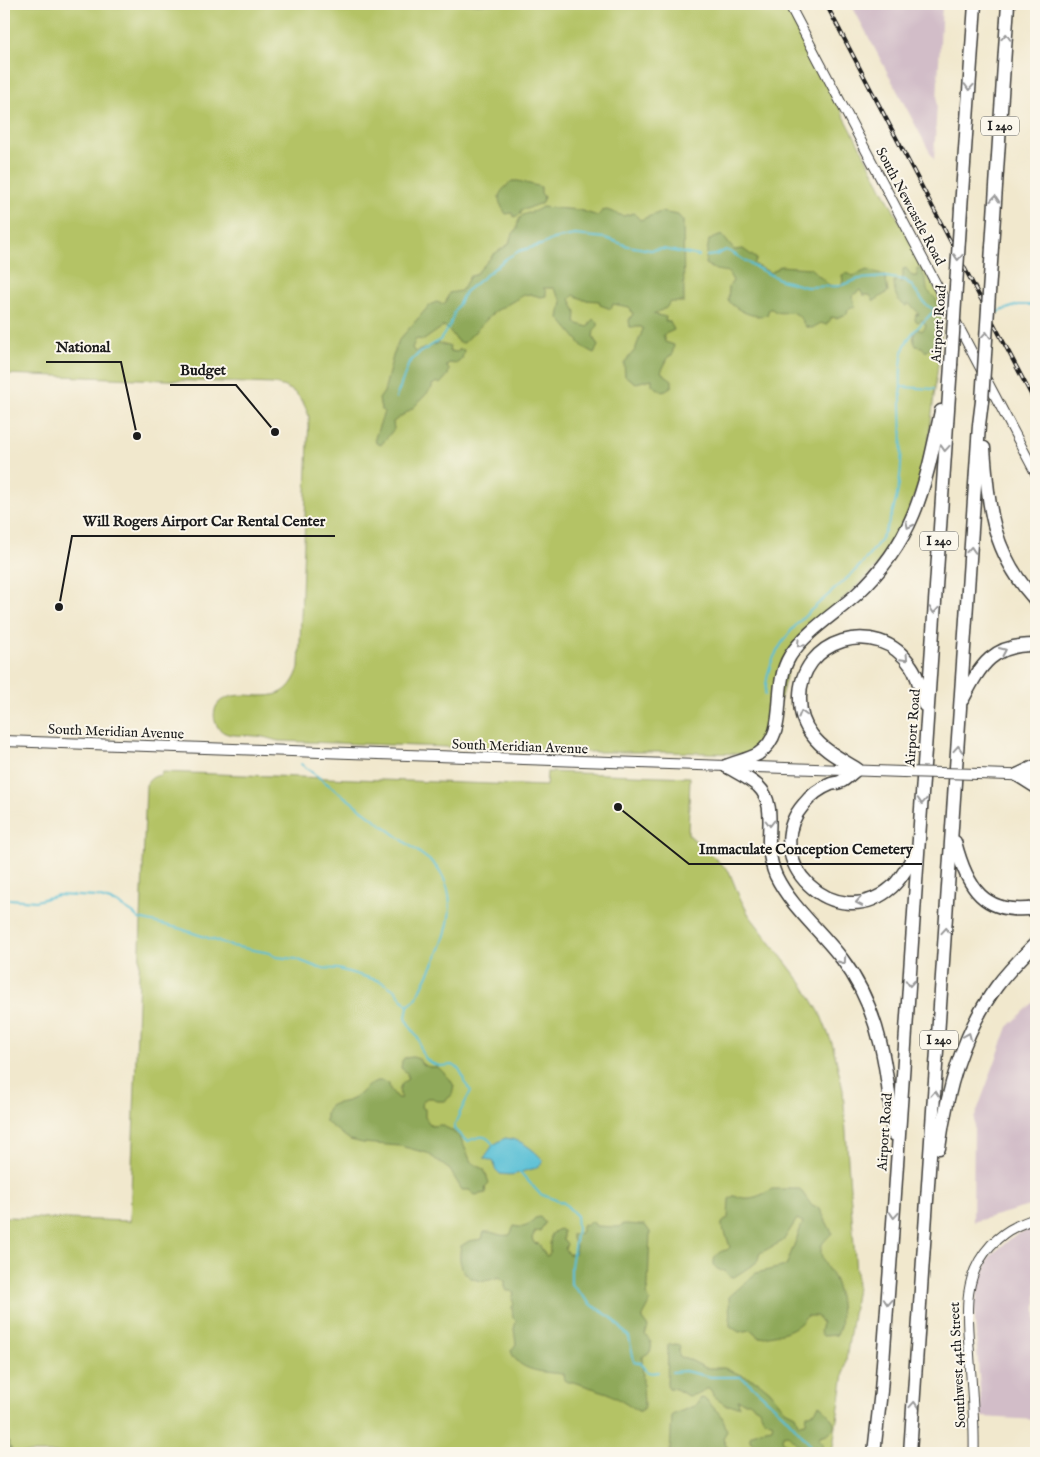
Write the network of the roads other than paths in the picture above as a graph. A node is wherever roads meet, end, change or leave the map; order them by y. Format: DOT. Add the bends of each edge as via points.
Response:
graph roads {
  1 [pos="789,4"];
  2 [pos="975,4"];
  3 [pos="1008,4"];
  4 [pos="950,365"];
  5 [pos="981,427"];
  6 [pos="1036,474"];
  7 [pos="1036,602"];
  8 [pos="1036,645"];
  9 [pos="961,704"];
  10 [pos="927,718"];
  11 [pos="4,742"];
  12 [pos="726,766"];
  13 [pos="1036,766"];
  14 [pos="857,770"];
  15 [pos="1017,776"];
  16 [pos="1036,776"];
  17 [pos="1036,787"];
  18 [pos="952,833"];
  19 [pos="919,847"];
  20 [pos="1036,908"];
  21 [pos="1036,943"];
  22 [pos="896,1177"];
  23 [pos="1036,1218"];
  24 [pos="925,1247"];
  25 [pos="874,1453"];
  26 [pos="910,1453"];
  27 [pos="974,1453"];
  1 -- 6 [label="street, South Newcastle Road"];
  2 -- 4 [label="highway, Airport Road / I 240, one-way, bridge"];
  5 -- 3 [label="highway, I 240, one-way, bridge"];
  4 -- 10 [label="highway, Airport Road / I 240, one-way"];
  4 -- 12 [label="highway, one-way" via="927,480 900,542 874,576 791,655 782,673 778,722 772,741 756,755"];
  5 -- 7 [label="highway" via="988,500 995,530 1008,563"];
  9 -- 5 [label="highway, I 240, one-way"];
  9 -- 8 [label="highway, one-way" via="985,662 1010,648"];
  18 -- 9 [label="highway, I 240, one-way"];
  14 -- 10 [label="highway, one-way" via="819,744 802,716 801,682 809,665 825,649 847,639 859,638 884,643 896,650 912,667"];
  10 -- 19 [label="highway, Airport Road / I 240, one-way"];
  11 -- 12 [label="main road, South Meridian Avenue"];
  12 -- 14 [label="main road, South Meridian Avenue"];
  12 -- 22 [label="highway, one-way" via="763,792 770,812 769,847 776,875 790,898 844,961 873,1017 889,1086"];
  13 -- 15 [label="highway"];
  14 -- 15 [label="main road, South Meridian Avenue, bridge"];
  19 -- 14 [label="highway, one-way" via="892,887 871,899 838,902 818,894 803,880 790,849 796,815 812,795"];
  15 -- 16 [label="main road, South Meridian Avenue"];
  15 -- 17 [label="highway"];
  18 -- 20 [label="highway" via="964,872 977,892 996,905 1009,909"];
  24 -- 18 [label="highway, I 240, one-way"];
  19 -- 22 [label="highway, Airport Road / I 240, one-way"];
  24 -- 21 [label="highway, one-way" via="942,1124 961,1054 975,1022 998,985"];
  22 -- 25 [label="highway, Airport Road / I 240, one-way"];
  23 -- 27 [label="street, Southwest 44th Street" via="1014,1227 985,1251 968,1288 966,1317"];
  26 -- 24 [label="highway, I 240, one-way"];
}
